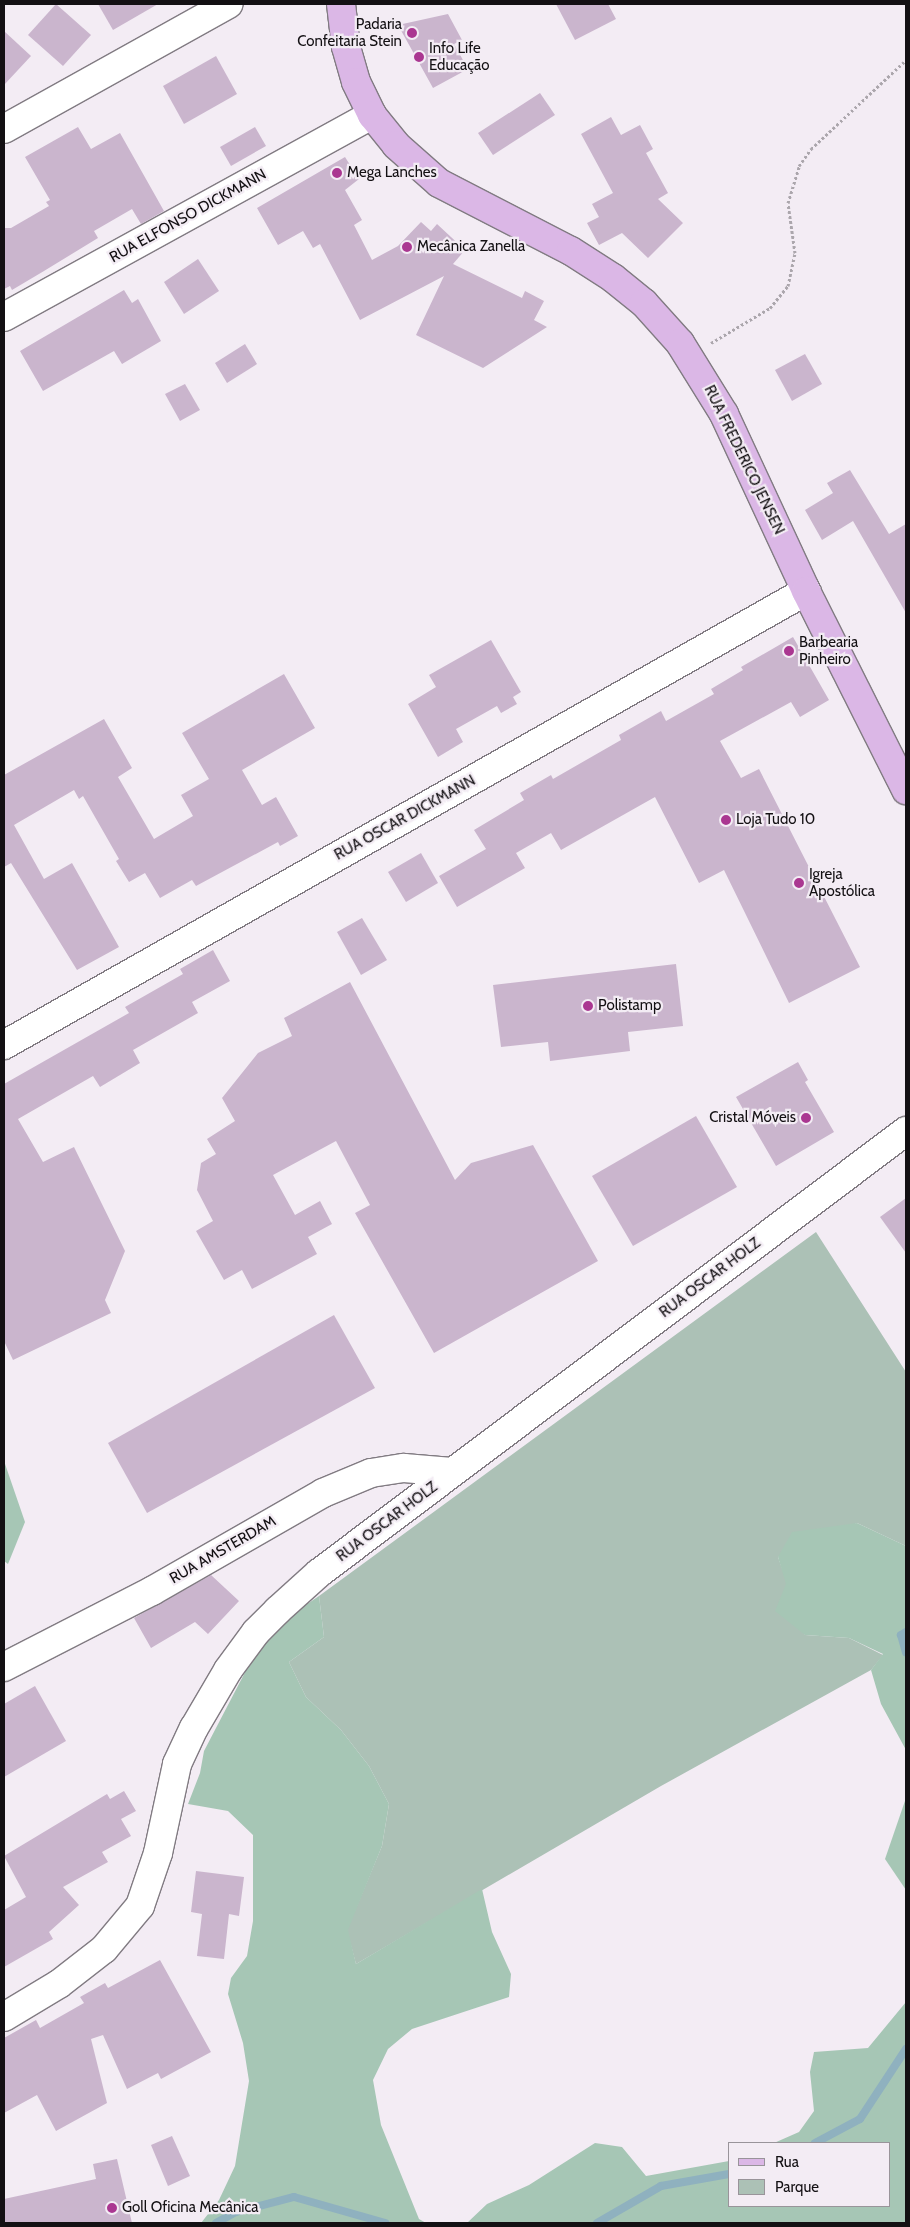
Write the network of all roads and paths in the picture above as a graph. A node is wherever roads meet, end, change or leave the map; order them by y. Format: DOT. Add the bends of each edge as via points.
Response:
graph roads {
  1 [pos="230,4"];
  2 [pos="341,4"];
  3 [pos="906,60"];
  4 [pos="372,114"];
  5 [pos="4,129"];
  6 [pos="4,317"];
  7 [pos="688,356"];
  8 [pos="806,591"];
  9 [pos="906,790"];
  10 [pos="4,1045"];
  11 [pos="906,1131"];
  12 [pos="452,1472"];
  13 [pos="4,1667"];
  14 [pos="4,2017"];
  1 -- 5 [label="street"];
  2 -- 4 [label="main road, RUA FREDERICO JENSEN" via="353,73"];
  3 -- 7 [label="path" via="811,149 799,166 788,203 795,254 788,286 770,308"];
  4 -- 6 [label="street, RUA ELFONSO DICKMANN"];
  4 -- 7 [label="main road, RUA FREDERICO JENSEN" via="396,145 439,183 571,251 613,278 644,304"];
  7 -- 8 [label="main road, RUA FREDERICO JENSEN" via="724,414"];
  8 -- 9 [label="main road, RUA FREDERICO JENSEN"];
  8 -- 10 [label="street, RUA OSCAR DICKMANN"];
  11 -- 12 [label="street, RUA OSCAR HOLZ"];
  12 -- 13 [label="street, RUA AMSTERDAM" via="404,1468 371,1473 323,1493 152,1591"];
  12 -- 14 [label="street, RUA OSCAR HOLZ" via="318,1573 256,1632 207,1702 178,1764 155,1863 140,1906 104,1950 58,1984"];
}
